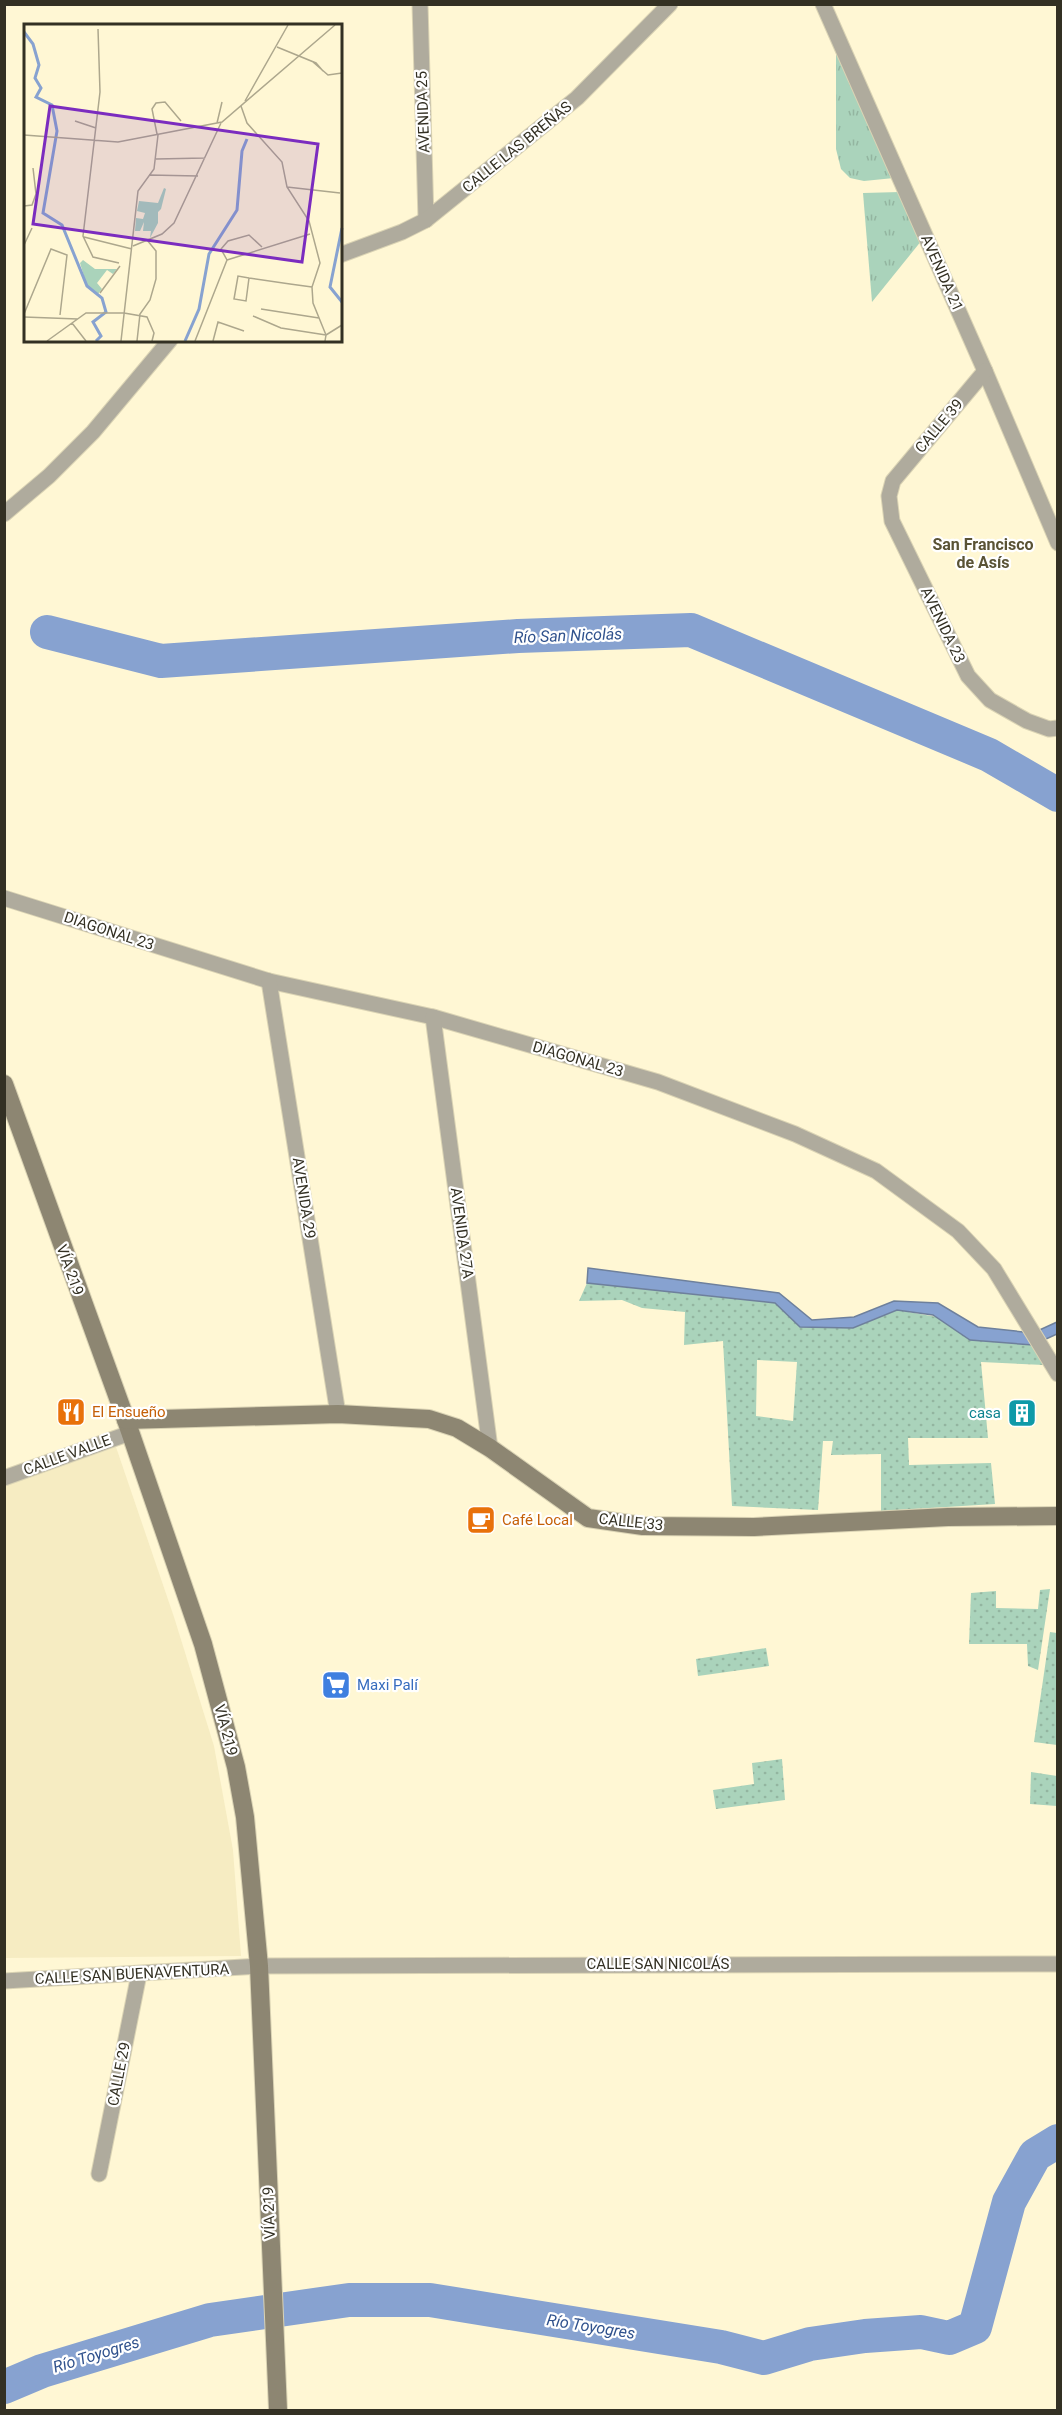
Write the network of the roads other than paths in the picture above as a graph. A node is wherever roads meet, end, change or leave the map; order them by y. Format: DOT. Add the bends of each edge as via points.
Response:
graph roads {
  1 [pos="420,4"];
  2 [pos="669,4"];
  3 [pos="823,4"];
  4 [pos="426,220"];
  5 [pos="342,254"];
  6 [pos="168,342"];
  7 [pos="985,371"];
  8 [pos="893,481"];
  9 [pos="4,514"];
  10 [pos="1058,543"];
  11 [pos="1054,729"];
  12 [pos="4,898"];
  13 [pos="269,981"];
  14 [pos="433,1017"];
  15 [pos="4,1084"];
  16 [pos="1058,1374"];
  17 [pos="338,1414"];
  18 [pos="128,1426"];
  19 [pos="490,1448"];
  20 [pos="4,1478"];
  21 [pos="1058,1516"];
  22 [pos="1058,1964"];
  23 [pos="259,1966"];
  24 [pos="139,1974"];
  25 [pos="4,1981"];
  26 [pos="99,2174"];
  27 [pos="278,2410"];
  1 -- 4 [label="street, AVENIDA 25"];
  2 -- 4 [label="street, CALLE LAS BREÑAS" via="577,98"];
  3 -- 7 [label="street, AVENIDA 21"];
  4 -- 5 [label="street, CALLE LAS BREÑAS"];
  6 -- 9 [label="street" via="93,432"];
  7 -- 8 [label="street, CALLE 39"];
  7 -- 10 [label="street, AVENIDA 21"];
  8 -- 11 [label="street, AVENIDA 23" via="889,496 892,521 968,676 990,700 1028,721"];
  12 -- 13 [label="street, DIAGONAL 23"];
  13 -- 14 [label="street, DIAGONAL 23"];
  13 -- 17 [label="street, AVENIDA 29"];
  14 -- 16 [label="street, DIAGONAL 23" via="658,1082 795,1134 876,1171 958,1231 994,1269"];
  14 -- 19 [label="street, AVENIDA 27A"];
  15 -- 18 [label="main road, VÍA 219"];
  17 -- 18 [label="main road, CALLE 33"];
  17 -- 19 [label="main road, CALLE 33" via="429,1419 458,1428"];
  18 -- 20 [label="street, CALLE VALLE"];
  18 -- 23 [label="main road, VÍA 219" via="203,1644 236,1767 245,1817"];
  19 -- 21 [label="main road, CALLE 33" via="588,1518 643,1526 754,1527"];
  22 -- 23 [label="street, CALLE SAN NICOLÁS"];
  23 -- 24 [label="street, CALLE SAN BUENAVENTURA"];
  23 -- 27 [label="main road, VÍA 219"];
  24 -- 25 [label="street, CALLE SAN BUENAVENTURA"];
  24 -- 26 [label="street, CALLE 29"];
}
